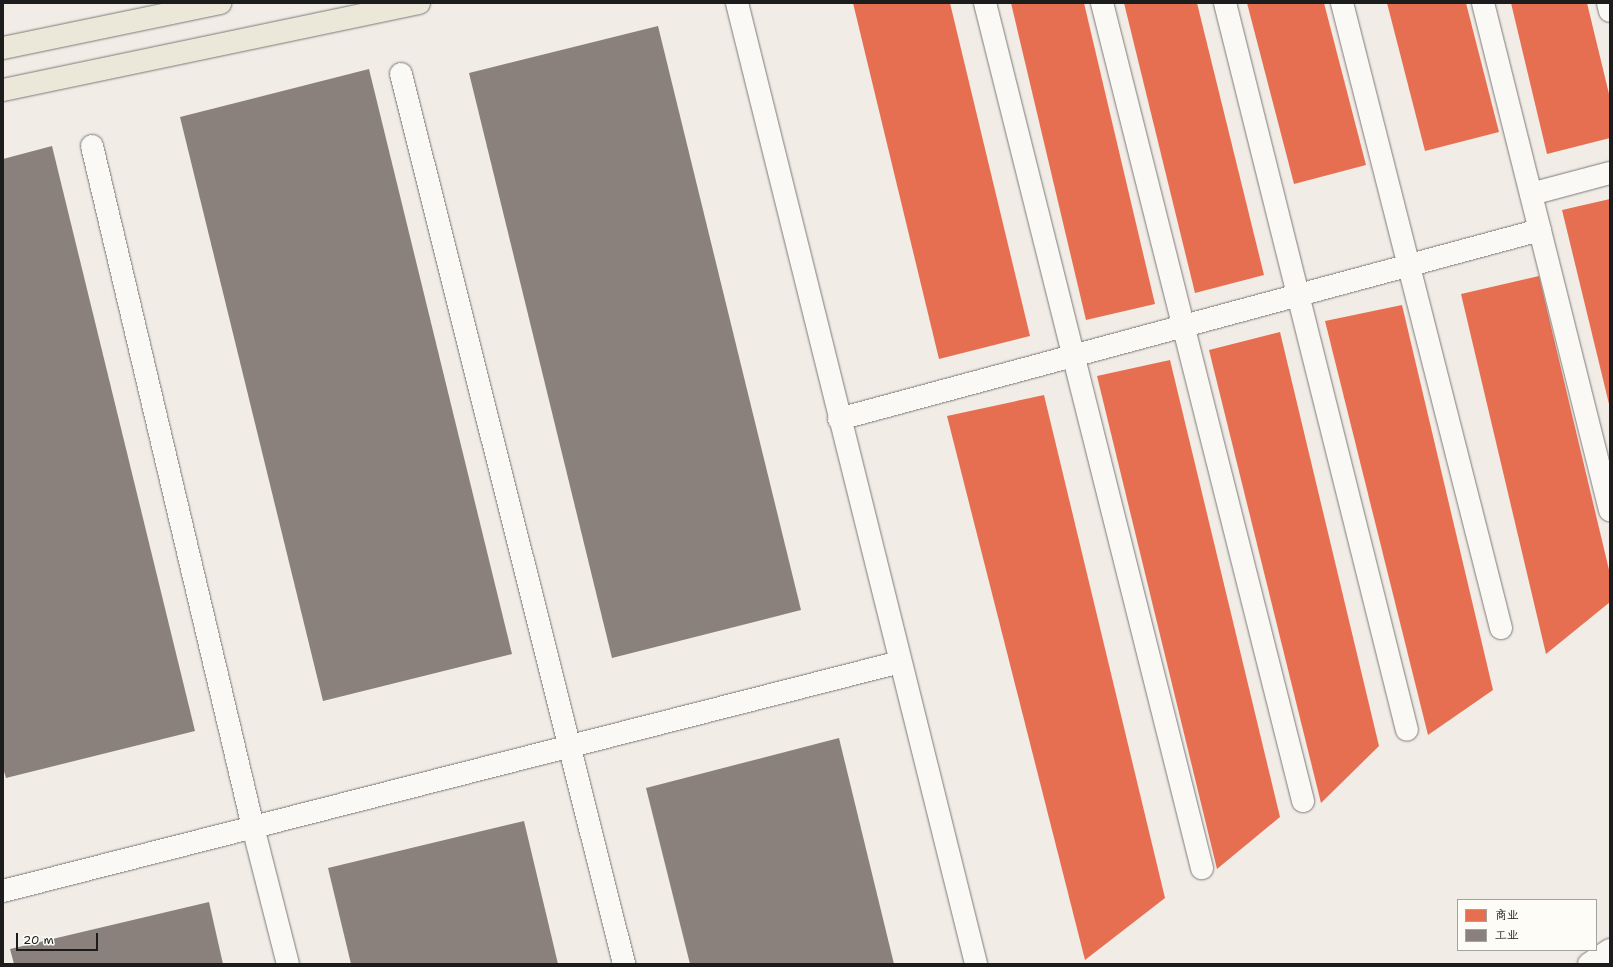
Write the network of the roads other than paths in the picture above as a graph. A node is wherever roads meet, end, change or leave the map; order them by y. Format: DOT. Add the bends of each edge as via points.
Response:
graph roads {
  1 [pos="220,3"];
  2 [pos="419,3"];
  3 [pos="737,3"];
  4 [pos="985,3"];
  5 [pos="1102,3"];
  6 [pos="1225,3"];
  7 [pos="1342,3"];
  8 [pos="1483,3"];
  9 [pos="1608,3"];
  10 [pos="1610,11"];
  11 [pos="3,48"];
  12 [pos="401,74"];
  13 [pos="3,90"];
  14 [pos="92,146"];
  15 [pos="1610,173"];
  16 [pos="1531,194"];
  17 [pos="1540,230"];
  18 [pos="1409,265"];
  19 [pos="1298,295"];
  20 [pos="1182,326"];
  21 [pos="1073,356"];
  22 [pos="839,419"];
  23 [pos="1610,510"];
  24 [pos="1501,628"];
  25 [pos="900,662"];
  26 [pos="1407,730"];
  27 [pos="569,746"];
  28 [pos="1302,801"];
  29 [pos="253,827"];
  30 [pos="1202,868"];
  31 [pos="3,891"];
  32 [pos="1610,950"];
  33 [pos="288,964"];
  34 [pos="624,964"];
  35 [pos="976,964"];
  36 [pos="1589,964"];
  1 -- 11 [label="main road"];
  2 -- 13 [label="main road"];
  3 -- 22 [label="street"];
  4 -- 21 [label="street"];
  5 -- 20 [label="street"];
  6 -- 19 [label="street"];
  7 -- 18 [label="street"];
  8 -- 16 [label="street"];
  9 -- 10 [label="street"];
  12 -- 27 [label="street"];
  14 -- 29 [label="street"];
  15 -- 16 [label="street"];
  16 -- 17 [label="street"];
  17 -- 18 [label="street"];
  17 -- 23 [label="street"];
  18 -- 19 [label="street"];
  18 -- 24 [label="street"];
  19 -- 20 [label="street"];
  19 -- 26 [label="street"];
  20 -- 21 [label="street"];
  20 -- 28 [label="street"];
  21 -- 22 [label="street"];
  21 -- 30 [label="street"];
  22 -- 25 [label="street"];
  25 -- 27 [label="street"];
  25 -- 35 [label="street"];
  27 -- 29 [label="street"];
  27 -- 34 [label="street"];
  29 -- 31 [label="street"];
  29 -- 33 [label="street"];
  32 -- 36 [label="street"];
}
